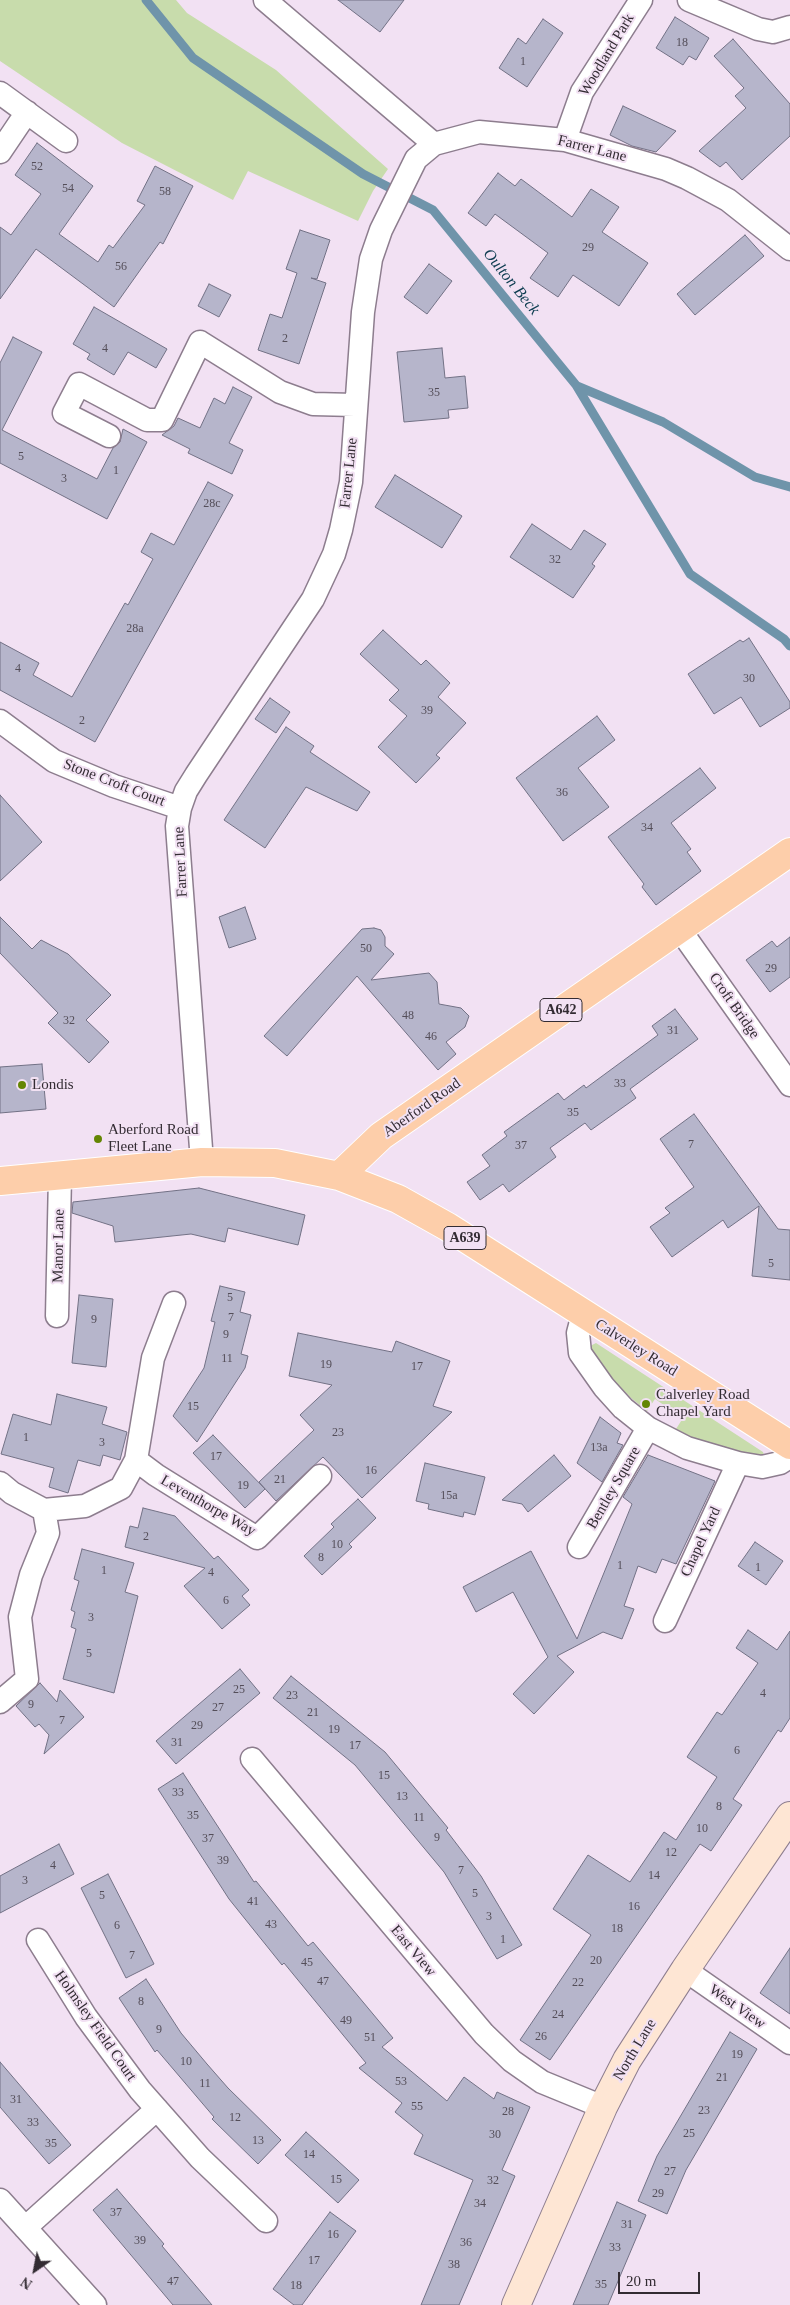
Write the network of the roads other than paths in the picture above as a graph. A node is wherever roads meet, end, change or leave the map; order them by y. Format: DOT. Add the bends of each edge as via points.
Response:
graph roads {
  1 [pos="265,0"];
  2 [pos="641,0"];
  3 [pos="689,0"];
  4 [pos="790,27"];
  5 [pos="0,92"];
  6 [pos="27,112"];
  7 [pos="565,140"];
  8 [pos="66,141"];
  9 [pos="434,144"];
  10 [pos="0,152"];
  11 [pos="790,249"];
  12 [pos="355,405"];
  13 [pos="109,436"];
  14 [pos="0,722"];
  15 [pos="180,808"];
  16 [pos="790,852"];
  17 [pos="678,927"];
  18 [pos="790,1085"];
  19 [pos="202,1162"];
  20 [pos="60,1176"];
  21 [pos="339,1176"];
  22 [pos="0,1181"];
  23 [pos="174,1303"];
  24 [pos="583,1314"];
  25 [pos="57,1316"];
  26 [pos="648,1428"];
  27 [pos="790,1445"];
  28 [pos="790,1456"];
  29 [pos="136,1460"];
  30 [pos="738,1463"];
  31 [pos="320,1476"];
  32 [pos="0,1483"];
  33 [pos="44,1510"];
  34 [pos="579,1547"];
  35 [pos="665,1621"];
  36 [pos="0,1702"];
  37 [pos="252,1759"];
  38 [pos="790,1816"];
  39 [pos="38,1940"];
  40 [pos="684,1970"];
  41 [pos="790,2043"];
  42 [pos="603,2107"];
  43 [pos="156,2109"];
  44 [pos="0,2200"];
  45 [pos="266,2220"];
  46 [pos="25,2228"];
  47 [pos="95,2305"];
  48 [pos="516,2305"];
  1 -- 9 [label="street"];
  2 -- 7 [label="street, Woodland Park" via="582,92"];
  3 -- 4 [label="street" via="758,29 773,32"];
  5 -- 6 [label="street"];
  6 -- 8 [label="street"];
  6 -- 10 [label="street"];
  7 -- 9 [label="street, Farrer Lane" via="479,132"];
  7 -- 11 [label="street, Farrer Lane" via="688,178 728,200"];
  9 -- 12 [label="street, Farrer Lane" via="416,159 409,170 372,259 362,312"];
  12 -- 13 [label="street" via="313,404 280,392 200,342 162,420 147,420 79,384 64,413"];
  12 -- 15 [label="street, Farrer Lane" via="351,482 334,554 300,620 186,790"];
  14 -- 15 [label="street, Stone Croft Court" via="54,761"];
  15 -- 19 [label="street, Farrer Lane" via="178,826"];
  16 -- 17 [label="main road, Aberford Road / A642"];
  17 -- 18 [label="street, Croft Bridge"];
  17 -- 21 [label="main road, Aberford Road / A642" via="380,1136"];
  19 -- 20 [label="main road"];
  19 -- 21 [label="main road" via="275,1163"];
  20 -- 22 [label="main road"];
  20 -- 25 [label="street, Manor Lane"];
  21 -- 24 [label="main road, Calverley Road / A639" via="398,1199 448,1227"];
  23 -- 29 [label="street" via="153,1358"];
  24 -- 26 [label="street, Calverley Road" via="578,1333 580,1353 623,1408"];
  24 -- 27 [label="main road, Calverley Road / A639"];
  26 -- 30 [label="street, Calverley Road" via="687,1448"];
  26 -- 34 [label="street, Bentley Square"];
  28 -- 30 [label="street, Calverley Road" via="780,1464 762,1467"];
  29 -- 31 [label="street, Leventhorpe Way" via="156,1476 257,1538"];
  29 -- 33 [label="street" via="121,1488 85,1506"];
  30 -- 35 [label="street, Chapel Yard"];
  32 -- 33 [label="street"];
  33 -- 36 [label="street" via="48,1533 31,1575 20,1617 27,1679"];
  37 -- 42 [label="street, East View" via="505,2055 542,2082"];
  38 -- 40 [label="street, North Lane"];
  39 -- 43 [label="street, Holmsley Field Court" via="86,2017"];
  40 -- 41 [label="street, West View"];
  40 -- 42 [label="street, North Lane" via="627,2060"];
  42 -- 48 [label="street, North Lane"];
  43 -- 45 [label="street, Holmsley Field Court" via="200,2158"];
  43 -- 46 [label="street"];
  44 -- 46 [label="street"];
  46 -- 47 [label="street"];
}
